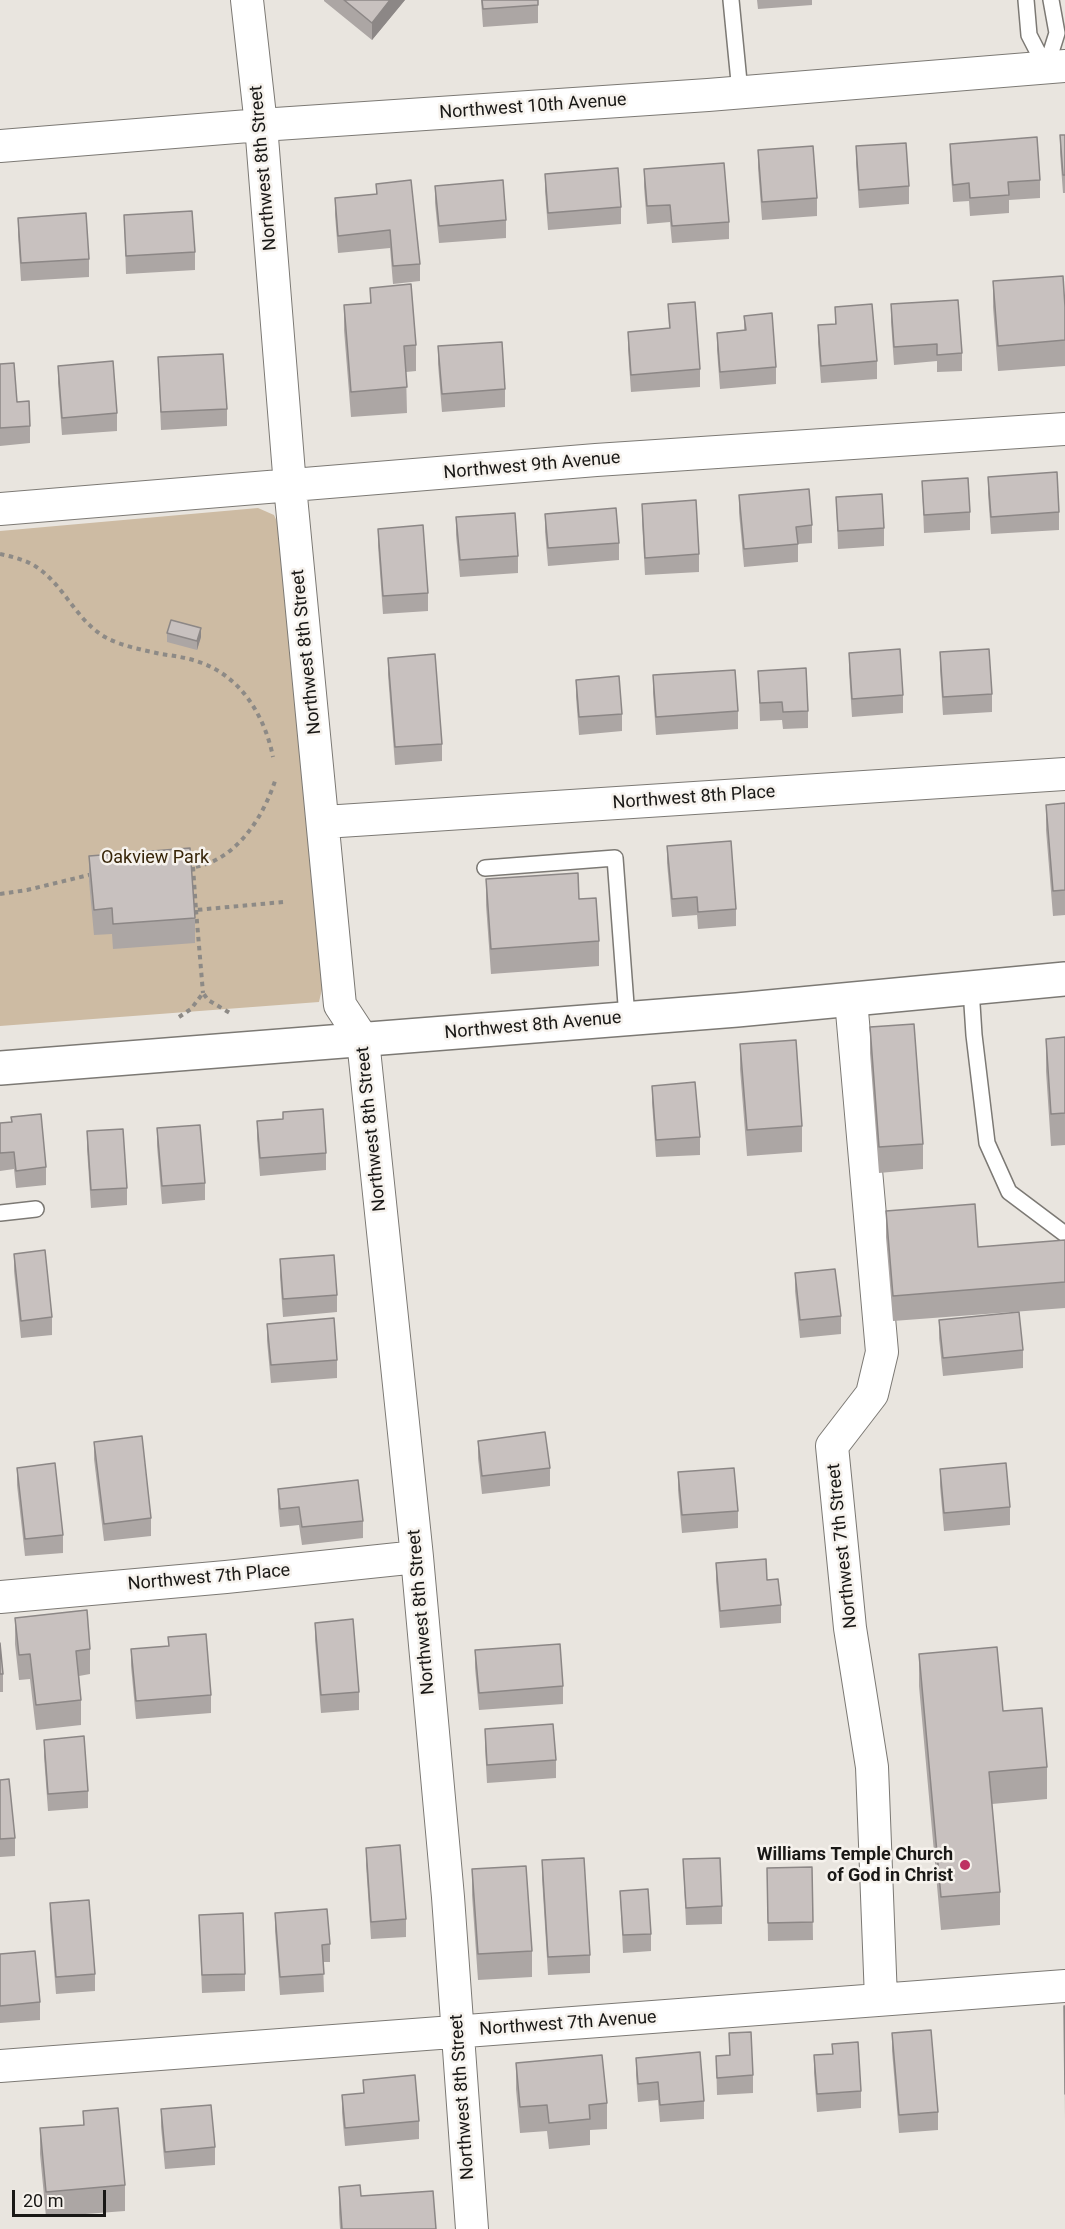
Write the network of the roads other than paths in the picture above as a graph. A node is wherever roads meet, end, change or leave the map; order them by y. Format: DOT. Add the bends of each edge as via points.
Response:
graph roads {
  1 [pos="247,0"];
  2 [pos="731,0"];
  3 [pos="1026,0"];
  4 [pos="1051,0"];
  5 [pos="1055,67"];
  6 [pos="740,92"];
  7 [pos="261,125"];
  8 [pos="0,146"];
  9 [pos="1065,429"];
  10 [pos="290,486"];
  11 [pos="0,509"];
  12 [pos="1065,774"];
  13 [pos="324,822"];
  14 [pos="485,868"];
  15 [pos="1065,979"];
  16 [pos="971,989"];
  17 [pos="851,1000"];
  18 [pos="627,1018"];
  19 [pos="363,1040"];
  20 [pos="0,1068"];
  21 [pos="36,1209"];
  22 [pos="0,1213"];
  23 [pos="1065,1234"];
  24 [pos="417,1557"];
  25 [pos="0,1597"];
  26 [pos="1065,1986"];
  27 [pos="881,1999"];
  28 [pos="458,2032"];
  29 [pos="0,2066"];
  30 [pos="472,2229"];
  1 -- 7 [label="street, Northwest 8th Street"];
  2 -- 6 [label="lane"];
  3 -- 5 [label="lane" via="1029,35"];
  4 -- 5 [label="lane" via="1057,33"];
  5 -- 6 [label="street, Northwest 10th Avenue"];
  6 -- 7 [label="street, Northwest 10th Avenue"];
  7 -- 8 [label="street, Northwest 10th Avenue"];
  7 -- 10 [label="street, Northwest 8th Street"];
  9 -- 10 [label="street, Northwest 9th Avenue" via="596,460"];
  10 -- 11 [label="street, Northwest 9th Avenue"];
  10 -- 13 [label="street, Northwest 8th Street"];
  12 -- 13 [label="street, Northwest 8th Place"];
  13 -- 19 [label="street, Northwest 8th Street" via="340,1005"];
  14 -- 18 [label="lane" via="615,858"];
  15 -- 16 [label="street, Northwest 8th Avenue"];
  16 -- 17 [label="street, Northwest 8th Avenue"];
  16 -- 23 [label="lane" via="987,1143 1009,1192"];
  17 -- 18 [label="street, Northwest 8th Avenue"];
  17 -- 27 [label="street, Northwest 7th Street" via="882,1353 872,1394 832,1446 850,1628 872,1767"];
  18 -- 19 [label="street, Northwest 8th Avenue"];
  19 -- 20 [label="street, Northwest 8th Avenue"];
  19 -- 24 [label="street, Northwest 8th Street"];
  21 -- 22 [label="lane"];
  24 -- 25 [label="street, Northwest 7th Place"];
  24 -- 28 [label="street, Northwest 8th Street"];
  26 -- 27 [label="street, Northwest 7th Avenue"];
  27 -- 28 [label="street, Northwest 7th Avenue"];
  28 -- 29 [label="street, Northwest 7th Avenue"];
  28 -- 30 [label="street, Northwest 8th Street"];
}
